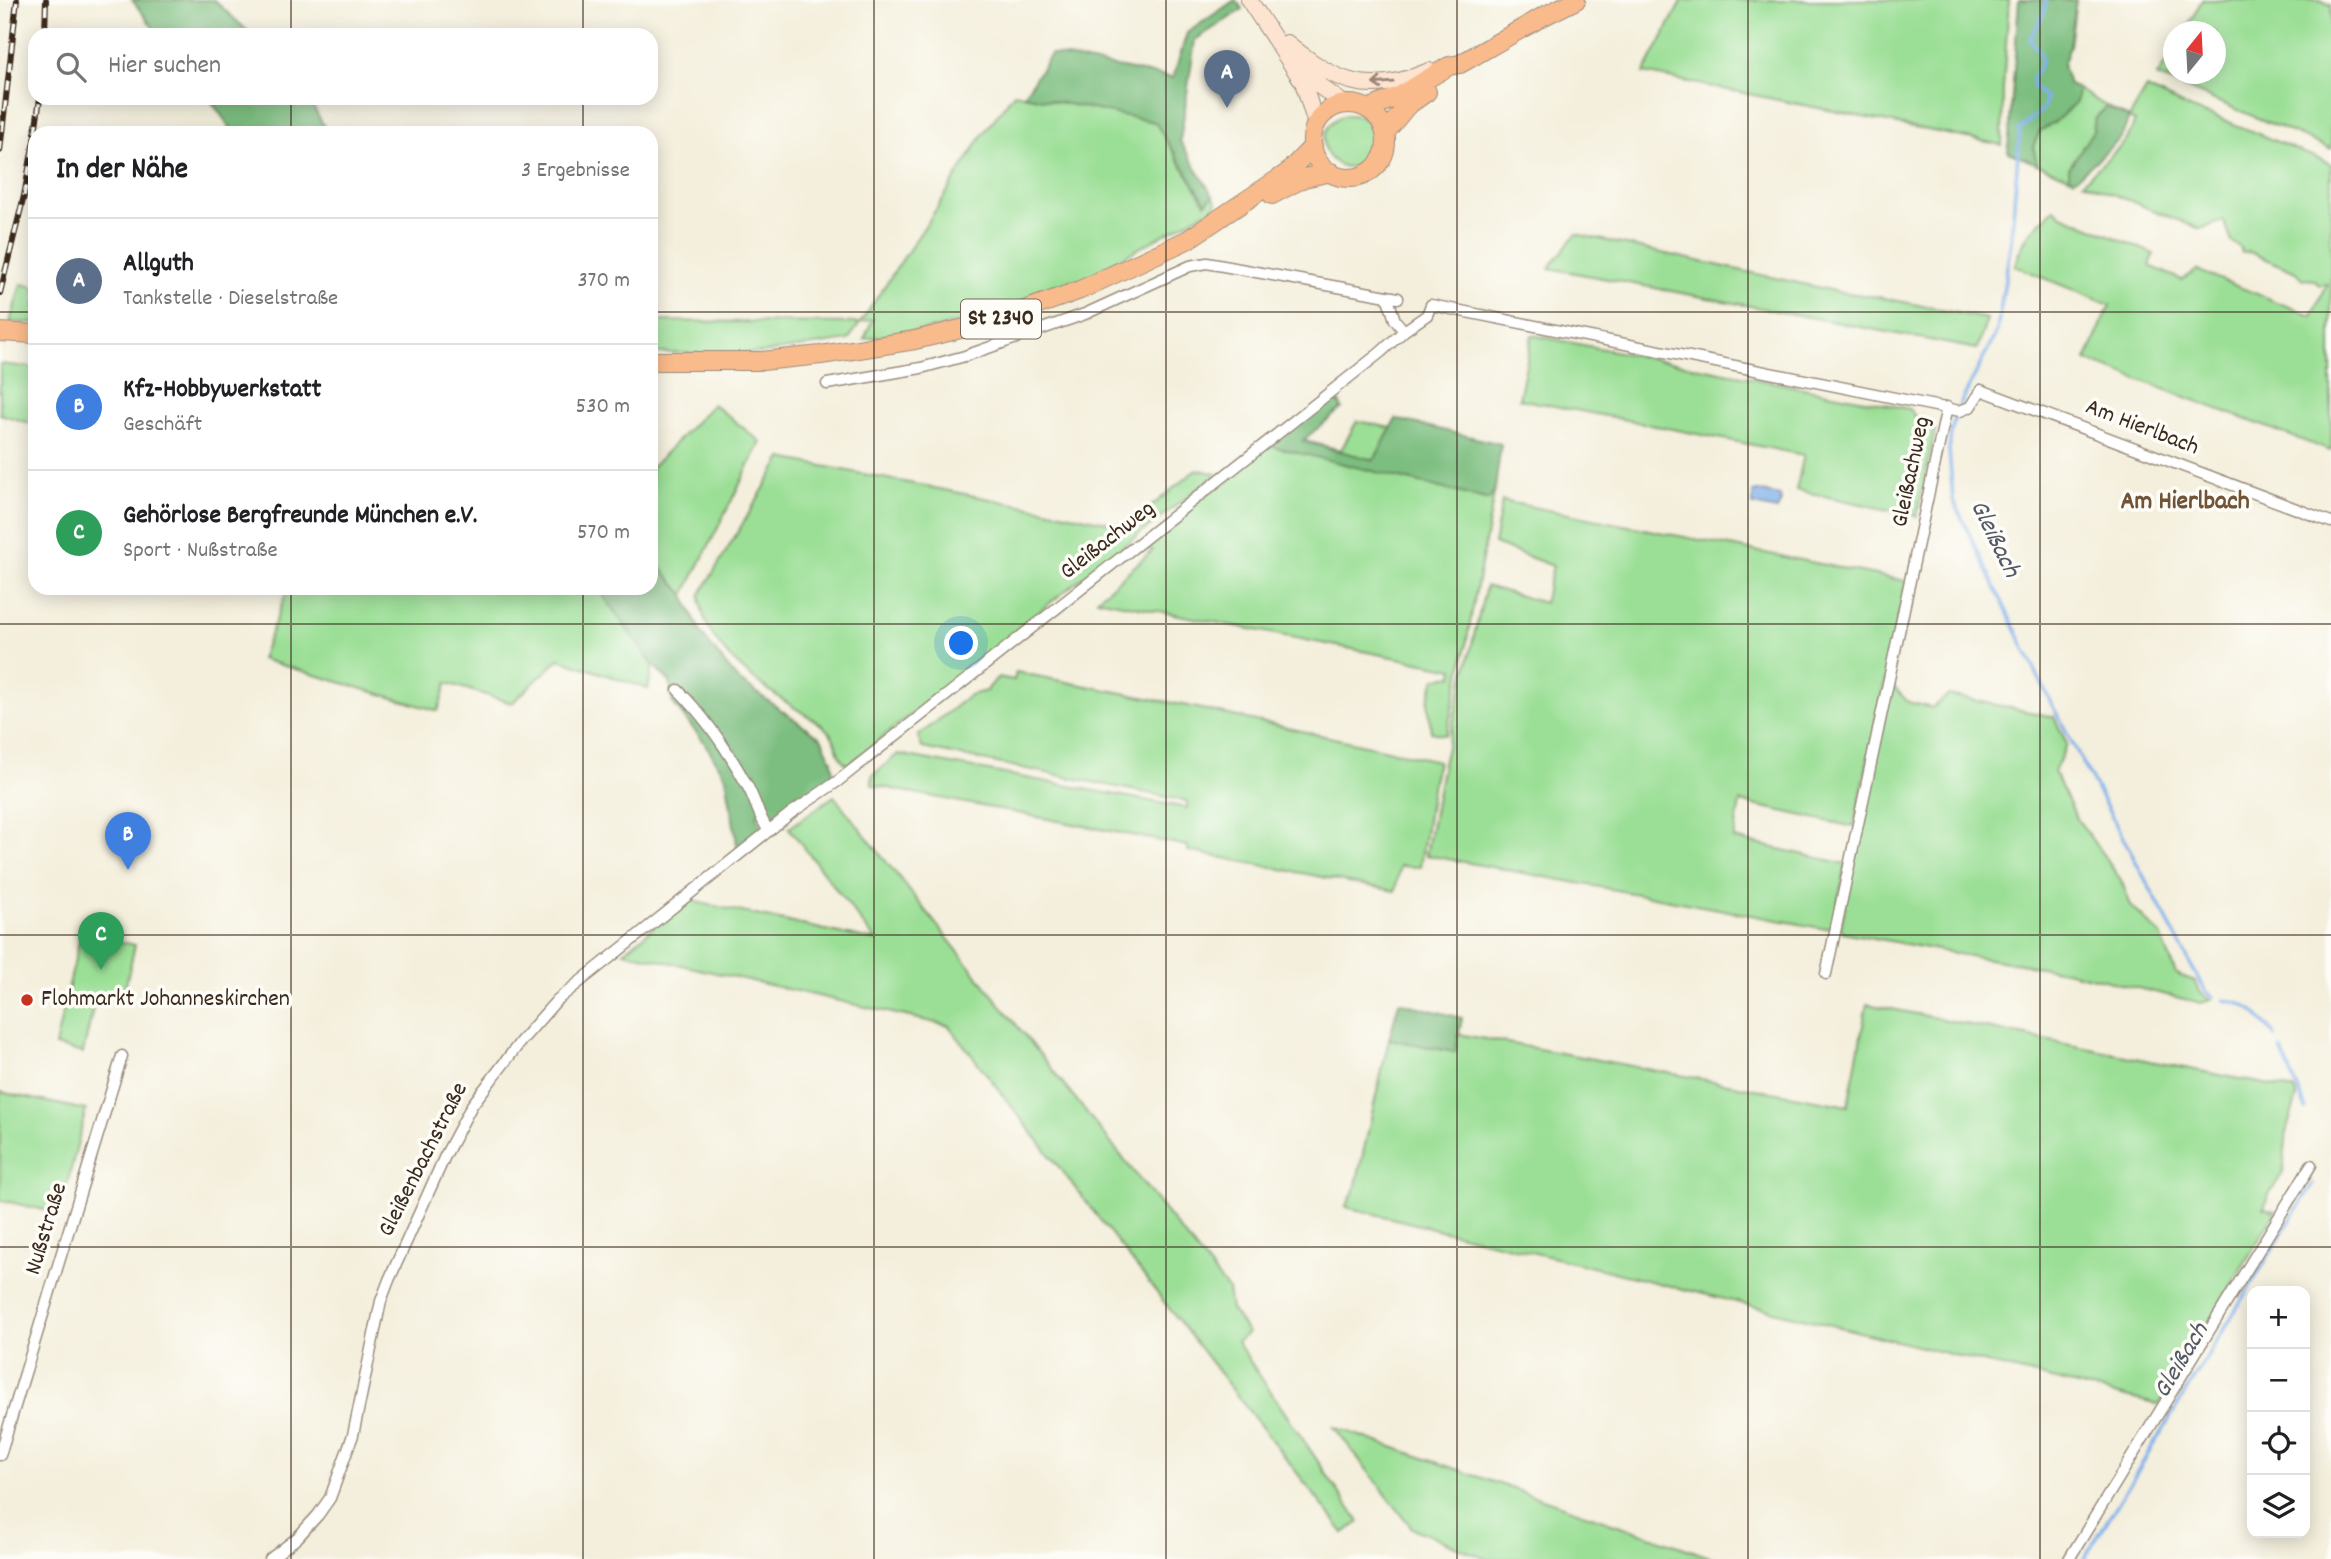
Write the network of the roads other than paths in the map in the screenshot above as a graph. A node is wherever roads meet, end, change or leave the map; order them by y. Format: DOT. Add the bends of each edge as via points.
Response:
graph roads {
  1 [pos="1250,0"];
  2 [pos="1258,0"];
  3 [pos="1576,0"];
  4 [pos="1287,43"];
  5 [pos="1454,65"];
  6 [pos="1344,104"];
  7 [pos="1368,109"];
  8 [pos="1316,124"];
  9 [pos="1385,133"];
  10 [pos="1313,146"];
  11 [pos="1331,172"];
  12 [pos="1201,232"];
  13 [pos="1404,331"];
  14 [pos="0,332"];
  15 [pos="27,334"];
  16 [pos="658,361"];
  17 [pos="827,384"];
  18 [pos="1954,409"];
  19 [pos="2331,522"];
  20 [pos="678,690"];
  21 [pos="838,781"];
  22 [pos="769,831"];
  23 [pos="1826,974"];
  24 [pos="122,1056"];
  25 [pos="2311,1165"];
  26 [pos="0,1455"];
  27 [pos="270,1559"];
  28 [pos="2068,1559"];
  1 -- 8 [label="street" via="1303,82"];
  2 -- 4 [label="street"];
  3 -- 5 [label="main road, St 2340"];
  5 -- 4 [label="street, one-way" via="1388,84 1368,85 1328,74"];
  4 -- 6 [label="street" via="1304,69"];
  5 -- 7 [label="main road, St 2340"];
  5 -- 9 [label="main road, St 2340" via="1454,73 1407,106"];
  6 -- 7 [label="main road"];
  6 -- 8 [label="main road" via="1323,114"];
  7 -- 9 [label="main road"];
  8 -- 10 [label="main road"];
  9 -- 11 [label="main road, St 2340" via="1386,147 1371,170 1351,177"];
  10 -- 11 [label="main road" via="1322,166"];
  10 -- 12 [label="main road, St 2340" via="1287,173"];
  11 -- 12 [label="main road, St 2340" via="1304,178 1213,230"];
  12 -- 16 [label="main road, St 2340" via="1124,271 1028,310 959,330 821,355 762,361"];
  13 -- 17 [label="street" via="1395,320 1393,297 1207,263 1085,314 965,356"];
  13 -- 18 [label="street, Gleißachweg" via="1427,315 1431,305 1441,306"];
  13 -- 21 [label="street, Gleißachweg"];
  14 -- 15 [label="main road"];
  18 -- 19 [label="street, Am Hierlbach" via="1967,410 1981,390"];
  18 -- 23 [label="street, Gleißachweg"];
  20 -- 22 [label="street" via="729,755"];
  21 -- 22 [label="street, Gleißenbachstraße"];
  22 -- 27 [label="street, Gleißenbachstraße" via="557,1000 472,1105 388,1280 353,1435 330,1498 297,1538"];
  24 -- 26 [label="street, Nußstraße"];
  25 -- 28 [label="street"];
}
